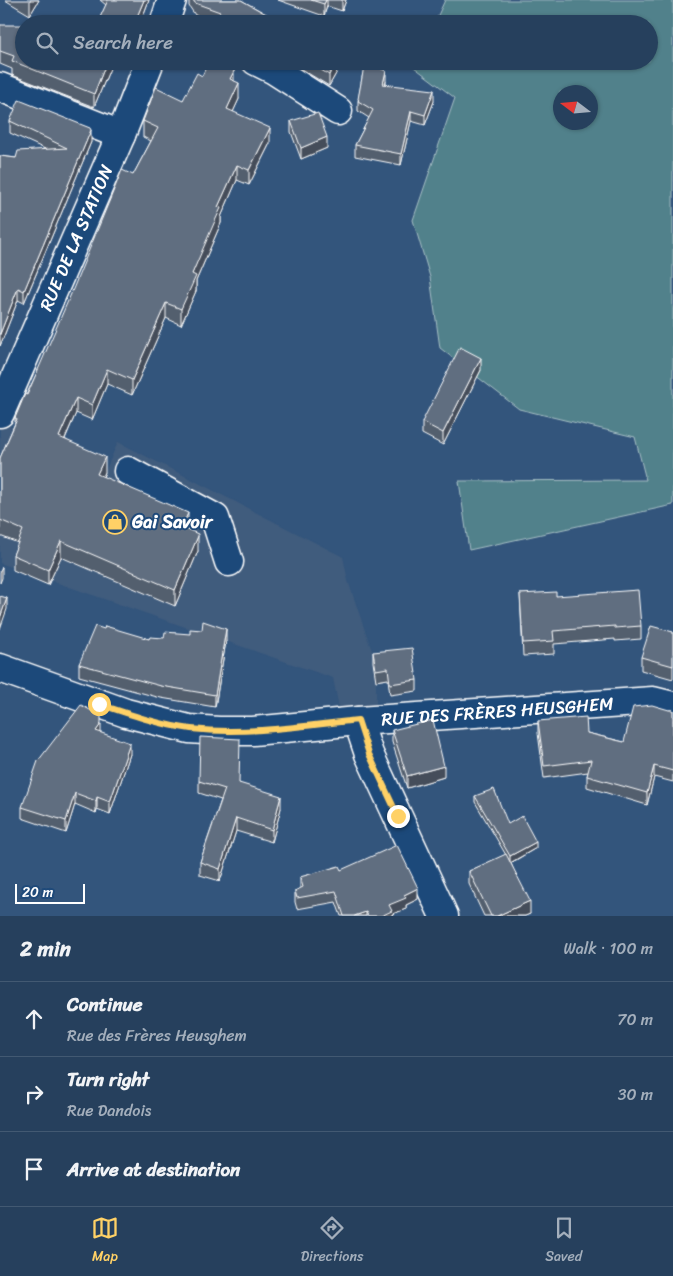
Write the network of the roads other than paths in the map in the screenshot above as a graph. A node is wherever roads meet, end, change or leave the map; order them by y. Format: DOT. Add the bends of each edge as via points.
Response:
graph roads {
  1 [pos="172,0"];
  2 [pos="167,15"];
  3 [pos="147,70"];
  4 [pos="274,70"];
  5 [pos="0,87"];
  6 [pos="338,111"];
  7 [pos="121,136"];
  8 [pos="0,413"];
  9 [pos="128,471"];
  10 [pos="229,562"];
  11 [pos="0,668"];
  12 [pos="673,706"];
  13 [pos="358,720"];
  14 [pos="444,916"];
  1 -- 2 [label="street"];
  3 -- 7 [label="street, RUE DE LA STATION"];
  4 -- 6 [label="street"];
  5 -- 7 [label="street"];
  7 -- 8 [label="street, RUE DE LA STATION"];
  9 -- 10 [label="street" via="215,518"];
  11 -- 13 [label="street, RUE DES FRÈRES HEUSGHEM" via="126,713 189,729 253,731"];
  12 -- 13 [label="street, RUE DES FRÈRES HEUSGHEM" via="652,701"];
  13 -- 14 [label="street" via="369,754"];
}
